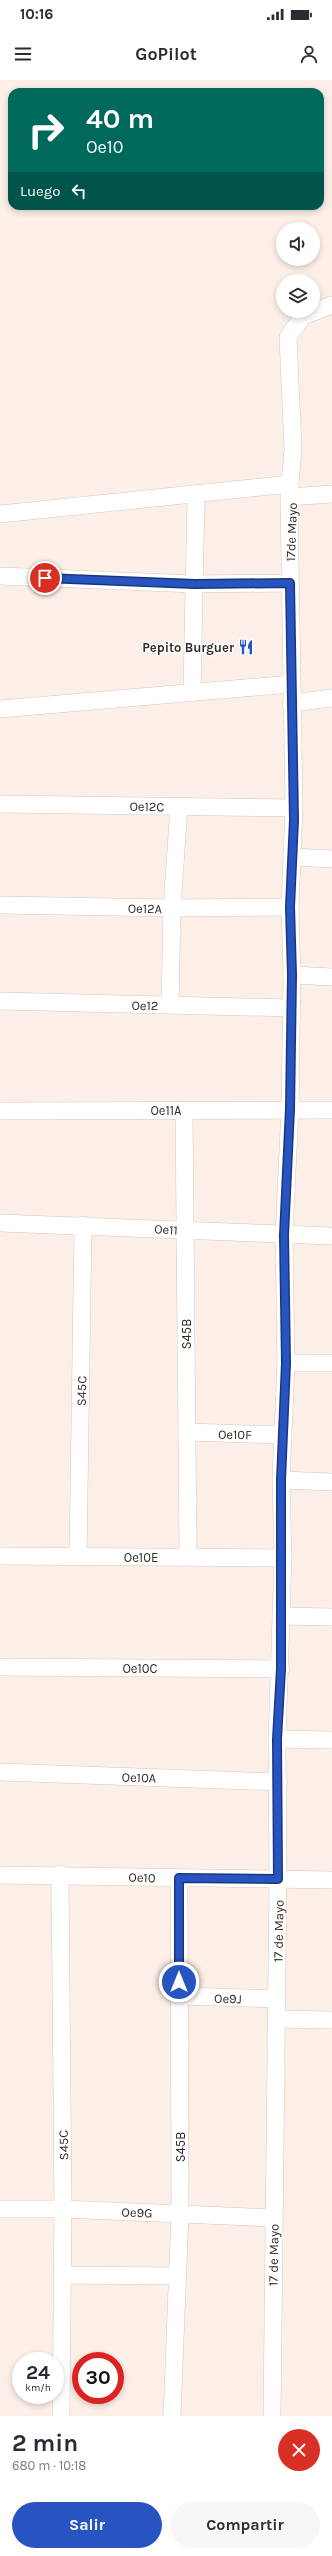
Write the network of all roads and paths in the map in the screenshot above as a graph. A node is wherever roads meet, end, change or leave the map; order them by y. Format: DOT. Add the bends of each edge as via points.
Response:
graph roads {
  1 [pos="332,305"];
  2 [pos="290,491"];
  3 [pos="332,494"];
  4 [pos="196,495"];
  5 [pos="0,514"];
  6 [pos="0,576"];
  7 [pos="290,583"];
  8 [pos="195,584"];
  9 [pos="291,684"];
  10 [pos="192,692"];
  11 [pos="332,698"];
  12 [pos="291,703"];
  13 [pos="0,709"];
  14 [pos="0,804"];
  15 [pos="179,806"];
  16 [pos="294,808"];
  17 [pos="294,857"];
  18 [pos="332,859"];
  19 [pos="0,905"];
  20 [pos="290,907"];
  21 [pos="172,908"];
  22 [pos="292,975"];
  23 [pos="332,977"];
  24 [pos="0,1001"];
  25 [pos="170,1005"];
  26 [pos="291,1008"];
  27 [pos="290,1109"];
  28 [pos="184,1110"];
  29 [pos="332,1110"];
  30 [pos="0,1111"];
  31 [pos="0,1223"];
  32 [pos="83,1225"];
  33 [pos="185,1230"];
  34 [pos="284,1235"];
  35 [pos="332,1236"];
  36 [pos="286,1363"];
  37 [pos="332,1363"];
  38 [pos="186,1432"];
  39 [pos="283,1435"];
  40 [pos="281,1480"];
  41 [pos="332,1482"];
  42 [pos="0,1556"];
  43 [pos="78,1557"];
  44 [pos="188,1557"];
  45 [pos="282,1558"];
  46 [pos="281,1616"];
  47 [pos="332,1617"];
  48 [pos="0,1667"];
  49 [pos="281,1669"];
  50 [pos="277,1739"];
  51 [pos="332,1740"];
  52 [pos="0,1772"];
  53 [pos="279,1782"];
  54 [pos="60,1874"];
  55 [pos="0,1875"];
  56 [pos="179,1878"];
  57 [pos="278,1879"];
  58 [pos="332,1880"];
  59 [pos="179,1996"];
  60 [pos="277,1999"];
  61 [pos="277,2019"];
  62 [pos="332,2020"];
  63 [pos="0,2209"];
  64 [pos="63,2209"];
  65 [pos="180,2214"];
  66 [pos="274,2218"];
  67 [pos="62,2275"];
  68 [pos="178,2276"];
  69 [pos="61,2416"];
  70 [pos="172,2416"];
  71 [pos="272,2416"];
  1 -- 2 [label="street" via="304,316 288,337 293,449"];
  2 -- 3 [label="street, 17de Mayo"];
  2 -- 4 [label="street"];
  2 -- 7 [label="street, 17de Mayo"];
  4 -- 5 [label="street"];
  4 -- 8 [label="street"];
  6 -- 8 [label="street"];
  7 -- 8 [label="street"];
  7 -- 9 [label="street, 17 de Mayo"];
  8 -- 10 [label="street"];
  9 -- 10 [label="street"];
  9 -- 12 [label="street, 17 de Mayo"];
  10 -- 13 [label="street"];
  11 -- 12 [label="street"];
  12 -- 16 [label="street, 17 de Mayo"];
  14 -- 15 [label="street, Oe12C"];
  15 -- 16 [label="street, Oe12C"];
  15 -- 21 [label="street"];
  16 -- 17 [label="street, 17 de Mayo"];
  17 -- 18 [label="street"];
  17 -- 20 [label="street, 17 de Mayo"];
  19 -- 21 [label="street, Oe12A"];
  20 -- 21 [label="street, Oe12A"];
  20 -- 22 [label="street, 17 de Mayo"];
  21 -- 25 [label="street"];
  22 -- 23 [label="street"];
  22 -- 26 [label="street, 17 de Mayo"];
  24 -- 25 [label="street, Oe12"];
  25 -- 26 [label="street, Oe12"];
  26 -- 27 [label="street, 17 de Mayo"];
  27 -- 28 [label="street, Oe11A"];
  27 -- 29 [label="street, Oe11A"];
  27 -- 34 [label="street, 17 de Mayo"];
  28 -- 30 [label="street, Oe11A"];
  28 -- 33 [label="street, S45B"];
  31 -- 32 [label="street, Oe11"];
  32 -- 33 [label="street, Oe11"];
  32 -- 43 [label="street, S45C"];
  33 -- 34 [label="street, Oe11"];
  33 -- 38 [label="street, S45B"];
  34 -- 35 [label="street, Oe11"];
  34 -- 36 [label="street, 17 de Mayo"];
  36 -- 37 [label="street"];
  36 -- 39 [label="street, 17 de Mayo"];
  38 -- 39 [label="street, Oe10F"];
  38 -- 44 [label="street, S45B"];
  39 -- 40 [label="street, 17 de Mayo"];
  40 -- 41 [label="street"];
  40 -- 45 [label="street, 17 de Mayo"];
  42 -- 43 [label="street, Oe10E"];
  43 -- 44 [label="street, Oe10E"];
  44 -- 45 [label="street, Oe10E"];
  45 -- 46 [label="street, 17 de Mayo"];
  46 -- 47 [label="street"];
  46 -- 49 [label="street, 17 de Mayo"];
  48 -- 49 [label="street, Oe10C"];
  49 -- 50 [label="street, 17 de Mayo"];
  50 -- 51 [label="street"];
  50 -- 53 [label="street, 17 de Mayo"];
  52 -- 53 [label="street, Oe10A"];
  53 -- 57 [label="street, 17 de Mayo"];
  54 -- 55 [label="street, Oe10"];
  54 -- 56 [label="street, Oe10"];
  54 -- 64 [label="street, S45C"];
  56 -- 57 [label="street, Oe10"];
  56 -- 59 [label="street, S45B"];
  57 -- 58 [label="street, Oe10"];
  57 -- 60 [label="street, 17 de Mayo"];
  59 -- 60 [label="street, Oe9J"];
  59 -- 65 [label="street, S45B"];
  60 -- 61 [label="street, 17 de Mayo"];
  61 -- 62 [label="street"];
  61 -- 66 [label="street, 17 de Mayo"];
  63 -- 64 [label="street, Oe9G"];
  64 -- 65 [label="street, Oe9G"];
  64 -- 67 [label="street, S45C"];
  65 -- 66 [label="street, Oe9G"];
  65 -- 68 [label="street, S45B"];
  66 -- 71 [label="street, 17 de Mayo"];
  67 -- 68 [label="street"];
  67 -- 69 [label="street, S45C"];
  68 -- 70 [label="street, S45B"];
}
